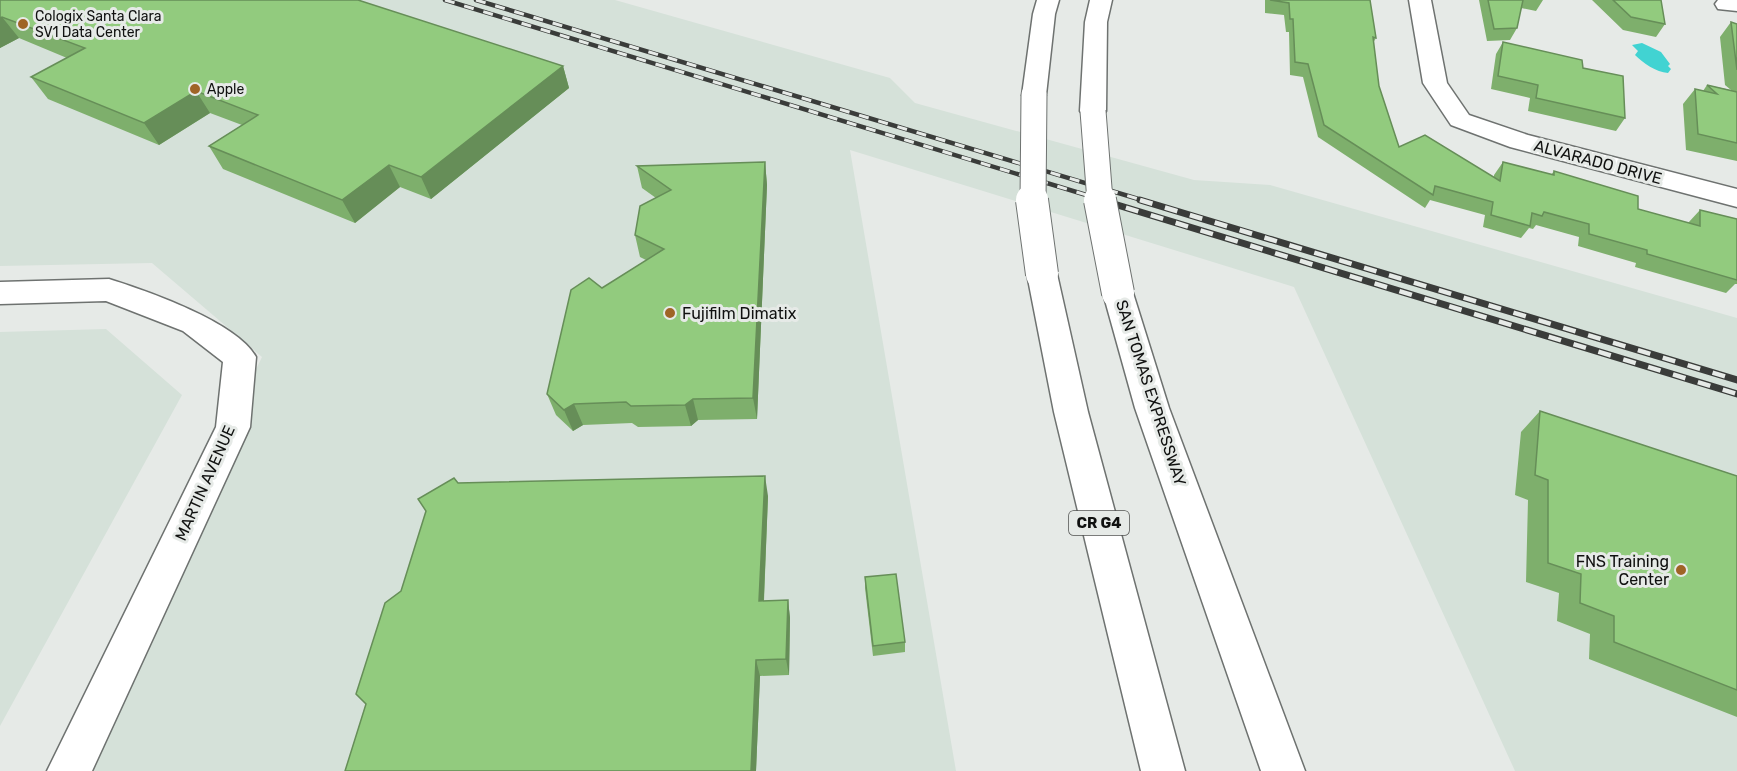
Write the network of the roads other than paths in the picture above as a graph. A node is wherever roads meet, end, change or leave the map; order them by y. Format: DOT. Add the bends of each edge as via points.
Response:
graph roads {
  1 [pos="1048,0"];
  2 [pos="1101,0"];
  3 [pos="1420,0"];
  4 [pos="1737,198"];
  5 [pos="0,293"];
  6 [pos="69,771"];
  7 [pos="1163,771"];
  8 [pos="1283,771"];
  1 -- 7 [label="main road, CR G4, bridge" via="1034,95 1032,197 1042,274 1071,412"];
  2 -- 8 [label="main road, SAN TOMAS EXPRESSWAY, bridge" via="1096,22 1093,111 1100,202 1118,293 1152,408"];
  3 -- 4 [label="main road, ALVARADO DRIVE" via="1435,83 1460,120 1519,141"];
  5 -- 6 [label="main road, MARTIN AVENUE" via="109,290 194,323 240,357 233,427"];
}
